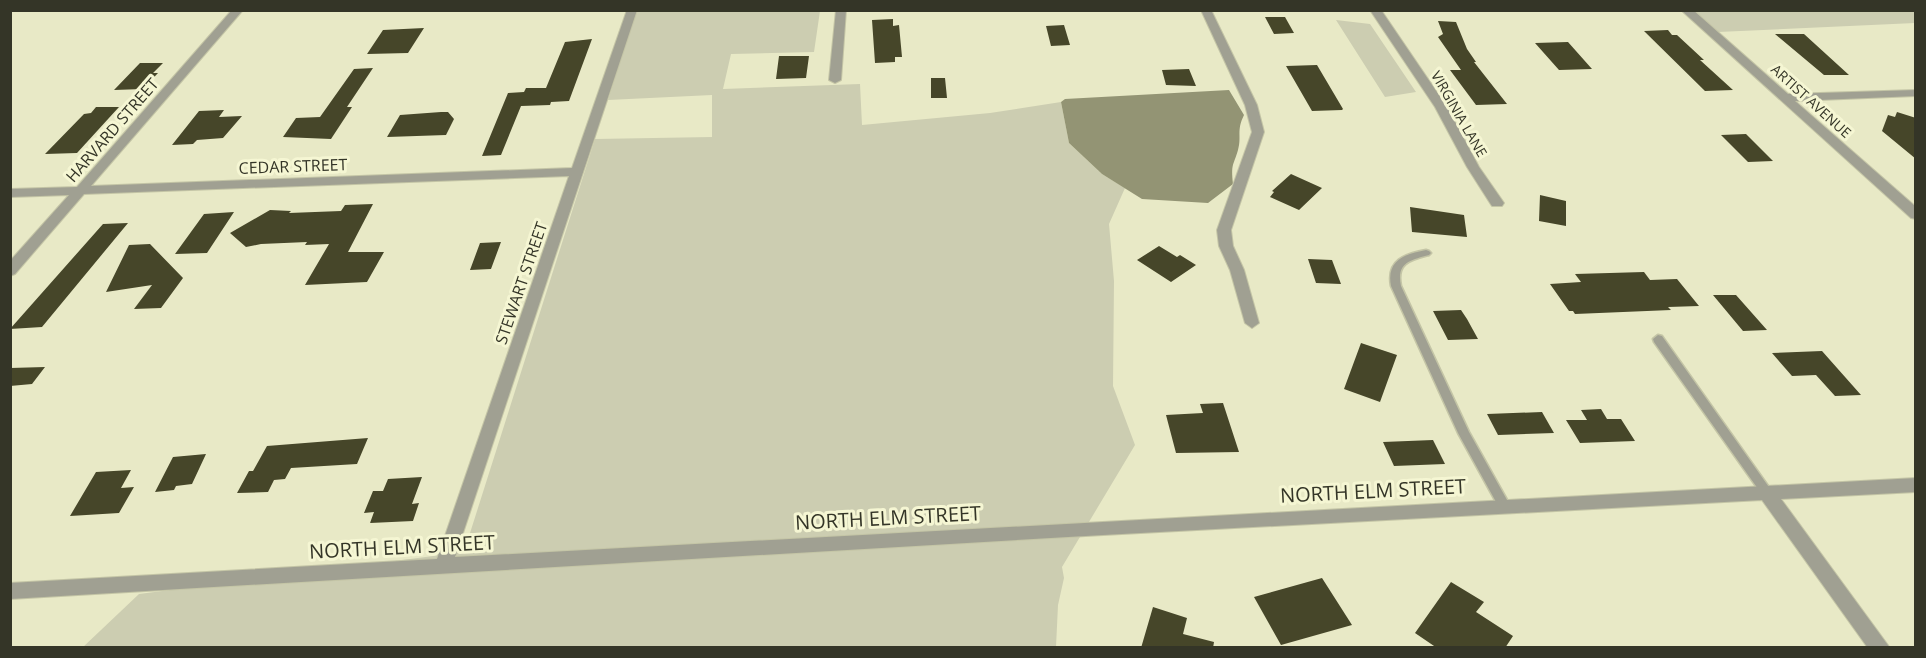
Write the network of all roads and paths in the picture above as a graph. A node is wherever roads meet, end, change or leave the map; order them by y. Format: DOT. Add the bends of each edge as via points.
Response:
graph roads {
  1 [pos="238,10"];
  2 [pos="632,10"];
  3 [pos="841,10"];
  4 [pos="1206,10"];
  5 [pos="1375,10"];
  6 [pos="1686,10"];
  7 [pos="835,80"];
  8 [pos="1916,93"];
  9 [pos="1785,98"];
  10 [pos="577,172"];
  11 [pos="80,191"];
  12 [pos="10,193"];
  13 [pos="1497,203"];
  14 [pos="1916,215"];
  15 [pos="1426,253"];
  16 [pos="10,271"];
  17 [pos="1252,323"];
  18 [pos="1658,339"];
  19 [pos="1916,485"];
  20 [pos="1767,493"];
  21 [pos="1505,507"];
  22 [pos="443,567"];
  23 [pos="10,591"];
  24 [pos="1880,648"];
  1 -- 11 [label="street, HARVARD STREET"];
  2 -- 10 [label="street, STEWART STREET"];
  3 -- 7 [label="street"];
  4 -- 17 [label="street" via="1251,105 1258,132 1224,230"];
  5 -- 13 [label="street, VIRGINIA LANE" via="1441,107"];
  6 -- 9 [label="street, ARTIST AVENUE"];
  8 -- 9 [label="street"];
  9 -- 14 [label="street, ARTIST AVENUE"];
  10 -- 11 [label="street, CEDAR STREET"];
  10 -- 22 [label="street, STEWART STREET"];
  11 -- 12 [label="street, CEDAR STREET"];
  11 -- 16 [label="street, HARVARD STREET"];
  15 -- 21 [label="lane" via="1402,261 1395,271 1396,286 1464,433"];
  18 -- 20 [label="lane"];
  19 -- 20 [label="street, NORTH ELM STREET"];
  20 -- 21 [label="street, NORTH ELM STREET"];
  20 -- 24 [label="street"];
  21 -- 22 [label="street, NORTH ELM STREET"];
  22 -- 23 [label="street, NORTH ELM STREET"];
}
